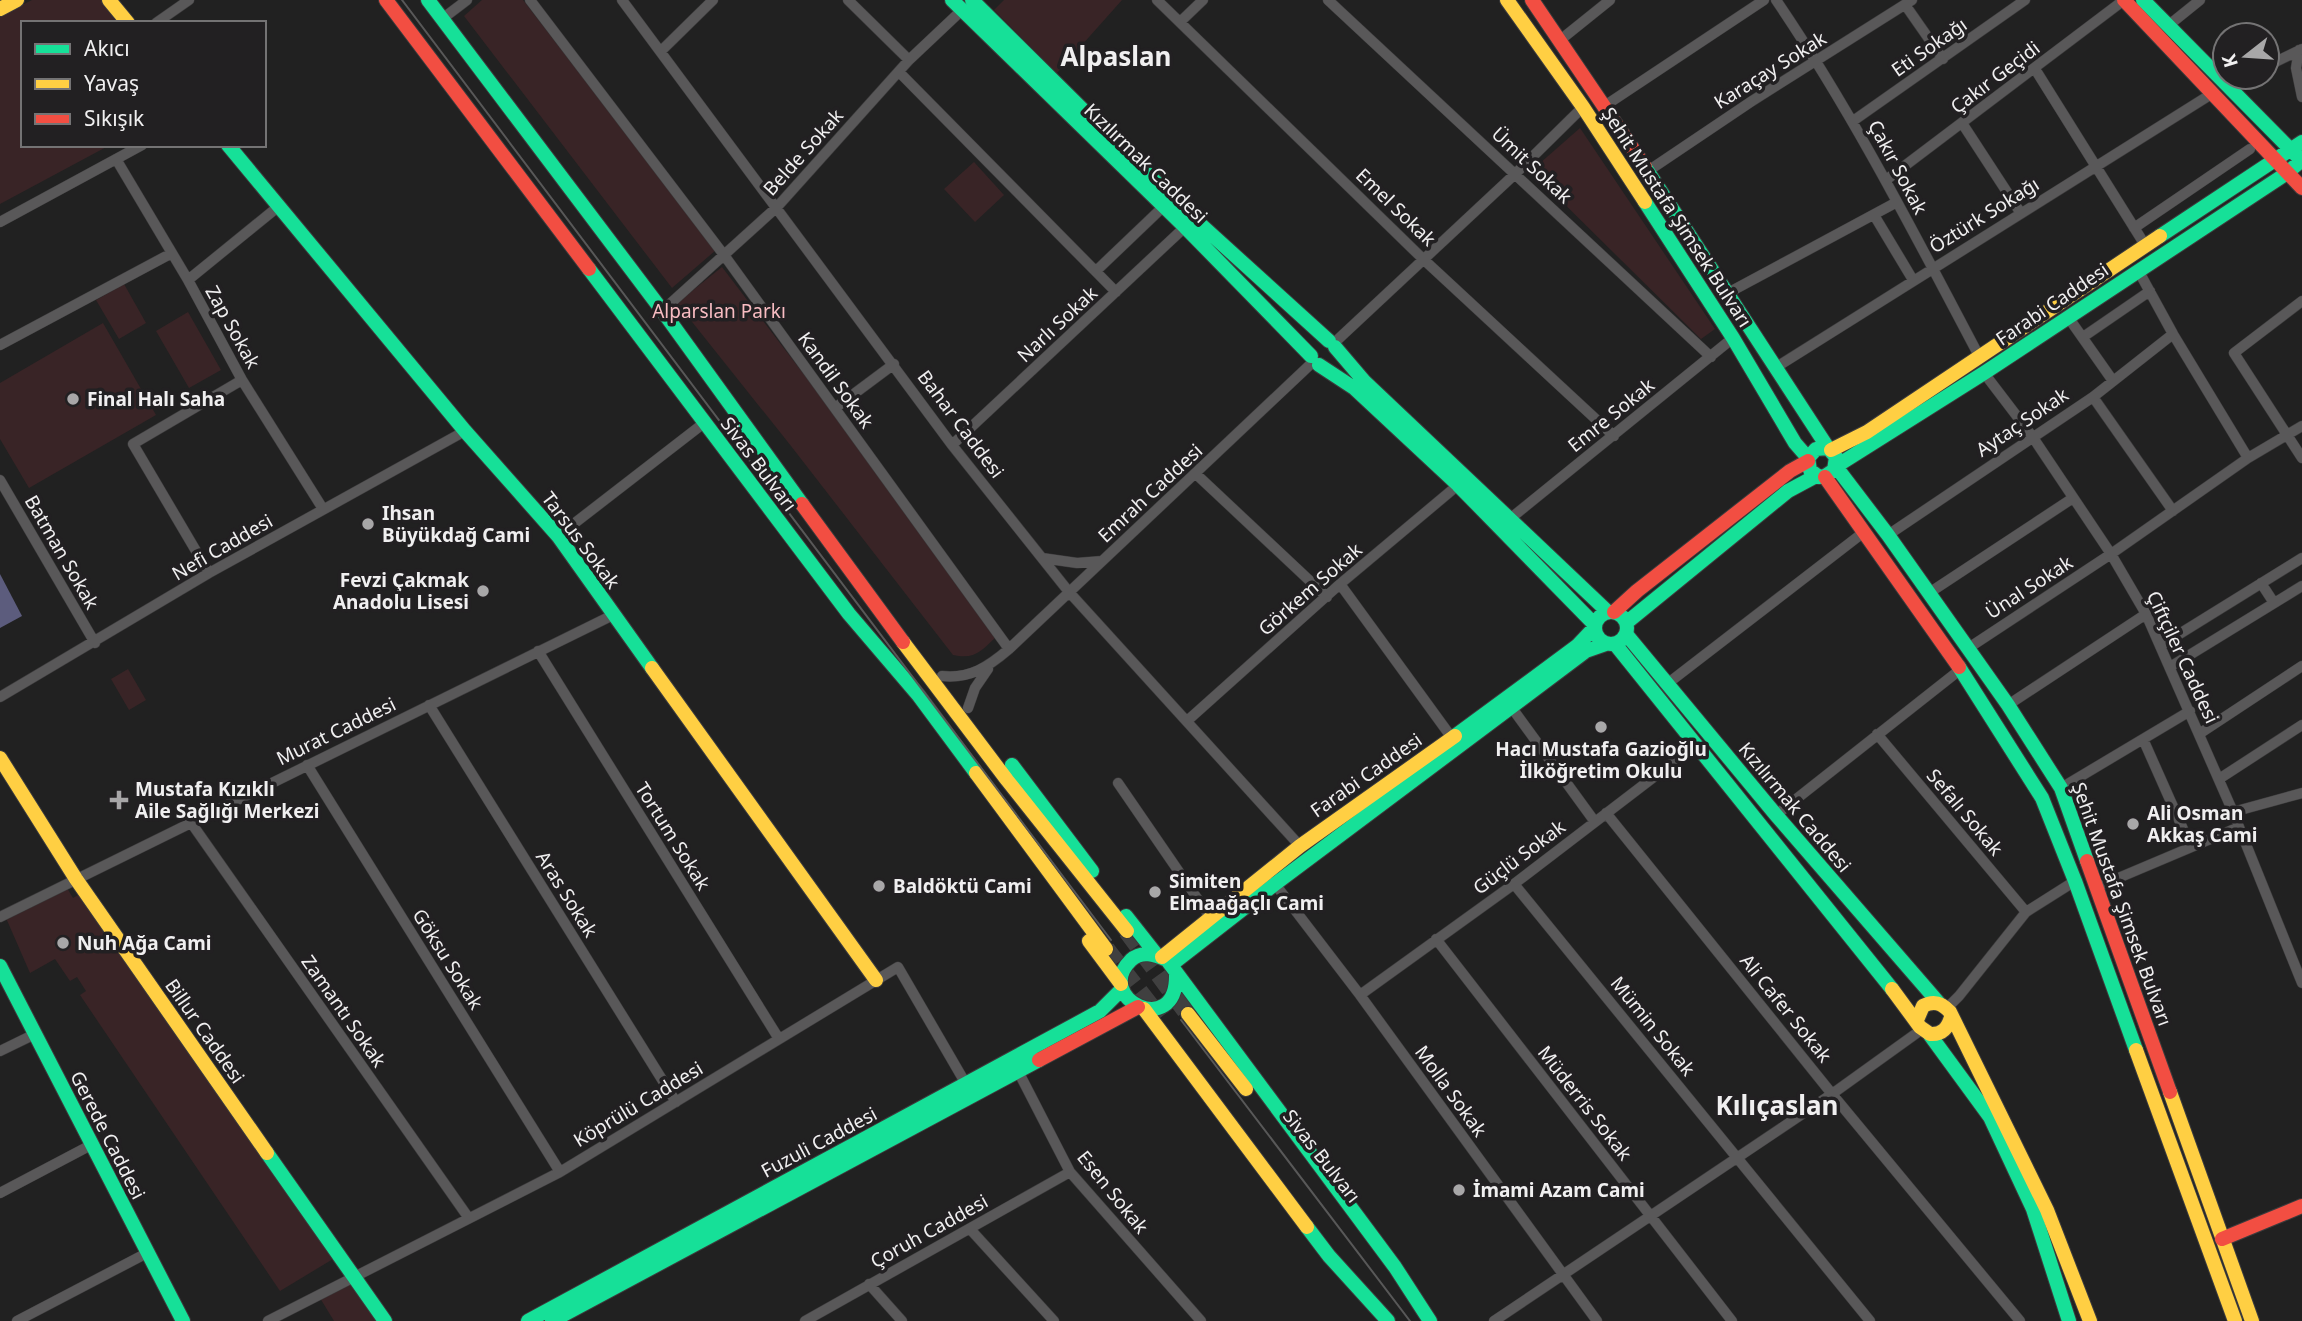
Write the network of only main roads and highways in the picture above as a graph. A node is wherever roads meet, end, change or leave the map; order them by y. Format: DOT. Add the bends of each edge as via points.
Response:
graph roads {
  1 [pos="17,0"];
  2 [pos="109,0"];
  3 [pos="386,0"];
  4 [pos="428,0"];
  5 [pos="1507,0"];
  6 [pos="1533,0"];
  7 [pos="2124,0"];
  8 [pos="2143,0"];
  9 [pos="967,2"];
  10 [pos="0,9"];
  11 [pos="126,21"];
  12 [pos="2297,145"];
  13 [pos="230,147"];
  14 [pos="2275,159"];
  15 [pos="2302,162"];
  16 [pos="2287,173"];
  17 [pos="2302,188"];
  18 [pos="1332,344"];
  19 [pos="1315,361"];
  20 [pos="1829,449"];
  21 [pos="1808,460"];
  22 [pos="1829,472"];
  23 [pos="861,585"];
  24 [pos="1611,612"];
  25 [pos="849,614"];
  26 [pos="1594,626"];
  27 [pos="1618,636"];
  28 [pos="0,758"];
  29 [pos="1127,931"];
  30 [pos="1106,948"];
  31 [pos="1166,963"];
  32 [pos="0,966"];
  33 [pos="876,980"];
  34 [pos="1122,987"];
  35 [pos="1141,1008"];
  36 [pos="1945,1009"];
  37 [pos="1188,1014"];
  38 [pos="1166,1025"];
  39 [pos="1923,1029"];
  40 [pos="2302,1206"];
  41 [pos="2222,1239"];
  42 [pos="183,1321"];
  43 [pos="385,1321"];
  44 [pos="527,1321"];
  45 [pos="552,1321"];
  46 [pos="1389,1321"];
  47 [pos="1428,1321"];
  48 [pos="2069,1321"];
  49 [pos="2090,1321"];
  50 [pos="2235,1321"];
  51 [pos="2252,1321"];
  1 -- 10 [label="main road"];
  2 -- 11 [label="main road"];
  3 -- 25 [label="main road, Sivas Bulvarı"];
  4 -- 23 [label="main road, Sivas Bulvarı"];
  5 -- 21 [label="main road, Şehit Mustafa Şimsek Bulvarı" via="1583,107"];
  6 -- 20 [label="main road, Şehit Mustafa Şimsek Bulvarı"];
  7 -- 14 [label="main road"];
  8 -- 12 [label="main road" via="2229,86"];
  9 -- 18 [label="main road, Kızılırmak Caddesi"];
  9 -- 19 [label="main road, Kızılırmak Caddesi"];
  12 -- 14 [label="main road, Farabi Caddesi"];
  12 -- 15 [label="main road"];
  13 -- 33 [label="main road, Tarsus Sokak" via="558,536"];
  14 -- 16 [label="main road"];
  14 -- 20 [label="main road, Farabi Caddesi" via="1867,432"];
  15 -- 16 [label="main road, Farabi Caddesi"];
  16 -- 17 [label="main road"];
  16 -- 22 [label="main road, Farabi Caddesi"];
  18 -- 19 [label="main road" via="1333,361 1328,365"];
  18 -- 19 [label="main road" via="1315,342 1311,349"];
  18 -- 24 [label="main road, Kızılırmak Caddesi" via="1364,381"];
  19 -- 26 [label="main road, Kızılırmak Caddesi" via="1354,388 1458,485"];
  20 -- 21 [label="main road" via="1816,449"];
  20 -- 22 [label="main road" via="1837,456"];
  21 -- 22 [label="main road" via="1810,470"];
  21 -- 24 [label="main road"];
  22 -- 27 [label="main road, Farabi Caddesi" via="1788,491"];
  22 -- 41 [label="main road, Şehit Mustafa Şimsek Bulvarı" via="1888,535 2008,705 2060,789"];
  22 -- 50 [label="main road, Şehit Mustafa Şimsek Bulvarı" via="1864,532 1961,669 2042,798"];
  23 -- 29 [label="main road, Sivas Bulvarı" via="1058,848"];
  23 -- 31 [label="main road" via="968,708"];
  24 -- 26 [label="main road, Farabi Caddesi" via="1599,616"];
  24 -- 27 [label="main road, Kızılırmak Caddesi" via="1619,614"];
  25 -- 30 [label="main road, Sivas Bulvarı" via="919,696"];
  25 -- 34 [label="main road"];
  26 -- 27 [label="main road, Kızılırmak Caddesi" via="1598,638"];
  26 -- 31 [label="main road, Farabi Caddesi" via="1577,646 1300,846 1210,917"];
  27 -- 31 [label="main road, Farabi Caddesi" via="1586,651"];
  27 -- 36 [label="main road, Kızılırmak Caddesi" via="1667,684"];
  27 -- 39 [label="main road, Kızılırmak Caddesi" via="1697,744"];
  28 -- 43 [label="main road, Billur Caddesi" via="76,879"];
  31 -- 34 [label="main road" via="1144,954 1133,958 1125,967"];
  31 -- 35 [label="main road" via="1176,988 1171,999 1156,1009"];
  31 -- 47 [label="main road" via="1395,1267"];
  32 -- 42 [label="main road, Gerede Caddesi"];
  34 -- 35 [label="main road" via="1128,1000"];
  34 -- 44 [label="main road, Fuzuli Caddesi" via="1100,1011"];
  35 -- 45 [label="main road, Fuzuli Caddesi"];
  35 -- 46 [label="main road" via="1329,1256"];
  36 -- 39 [label="main road" via="1945,1032"];
  36 -- 39 [label="main road" via="1923,1006"];
  36 -- 49 [label="main road, Kızılırmak Caddesi" via="2048,1210"];
  37 -- 47 [label="main road, Sivas Bulvarı"];
  38 -- 46 [label="main road"];
  39 -- 48 [label="main road, Kızılırmak Caddesi" via="1990,1117 2033,1209"];
  40 -- 41 [label="main road"];
  41 -- 51 [label="main road, Şehit Mustafa Şimsek Bulvarı"];
}
